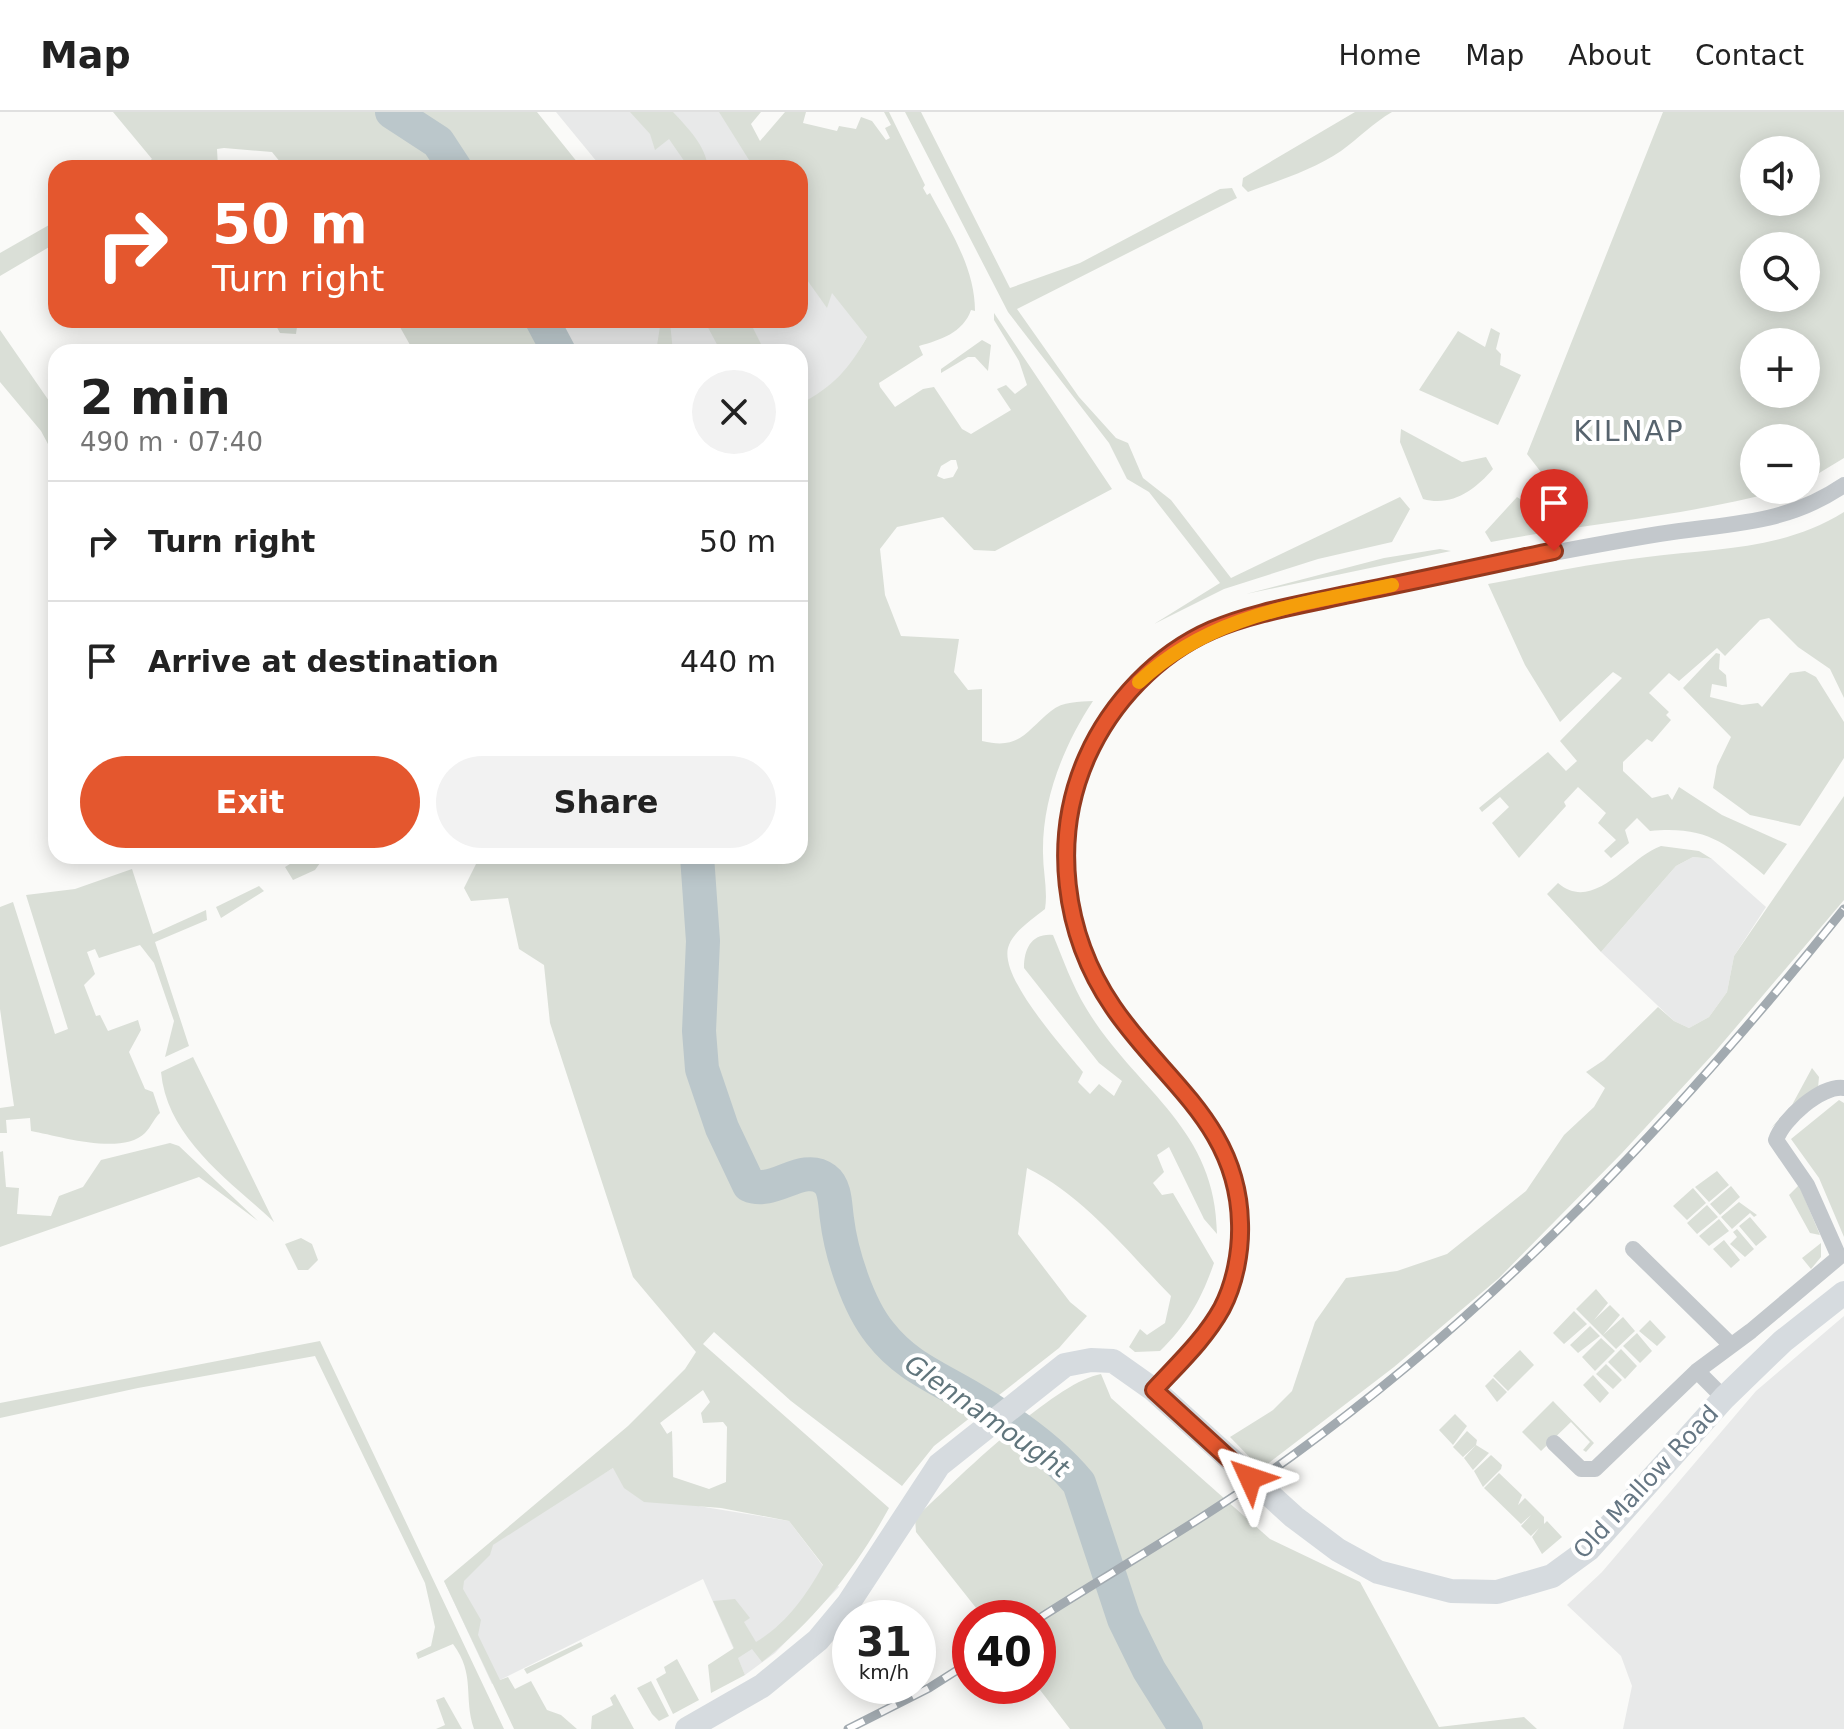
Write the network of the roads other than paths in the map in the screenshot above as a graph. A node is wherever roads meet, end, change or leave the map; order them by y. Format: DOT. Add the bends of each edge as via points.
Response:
graph roads {
  1 [pos="1844,485"];
  2 [pos="1844,1088"];
  3 [pos="1633,1249"];
  4 [pos="1841,1256"];
  5 [pos="1844,1293"];
  6 [pos="1731,1345"];
  7 [pos="1697,1371"];
  8 [pos="1154,1390"];
  9 [pos="1724,1398"];
  10 [pos="1554,1443"];
  11 [pos="687,1729"];
  1 -- 8 [label="street" via="1782,516 1740,526 1554,551 1238,620 1176,651 1116,708 1095,739 1071,809 1066,851 1071,915 1113,1008 1218,1137 1234,1170 1240,1205 1237,1261 1222,1307"];
  2 -- 4 [label="street" via="1824,1091 1784,1125 1776,1140 1807,1185"];
  3 -- 6 [label="street"];
  4 -- 6 [label="street"];
  5 -- 9 [label="street, Old Mallow Road" via="1783,1341"];
  6 -- 7 [label="street"];
  7 -- 9 [label="street"];
  7 -- 10 [label="street" via="1595,1469 1581,1469"];
  8 -- 9 [label="street, Old Mallow Road" via="1338,1550 1378,1572 1475,1593 1535,1583 1575,1561"];
  8 -- 11 [label="street, Old Mallow Road" via="1113,1361 1065,1365 939,1465 864,1581 818,1640 762,1686"];
}
